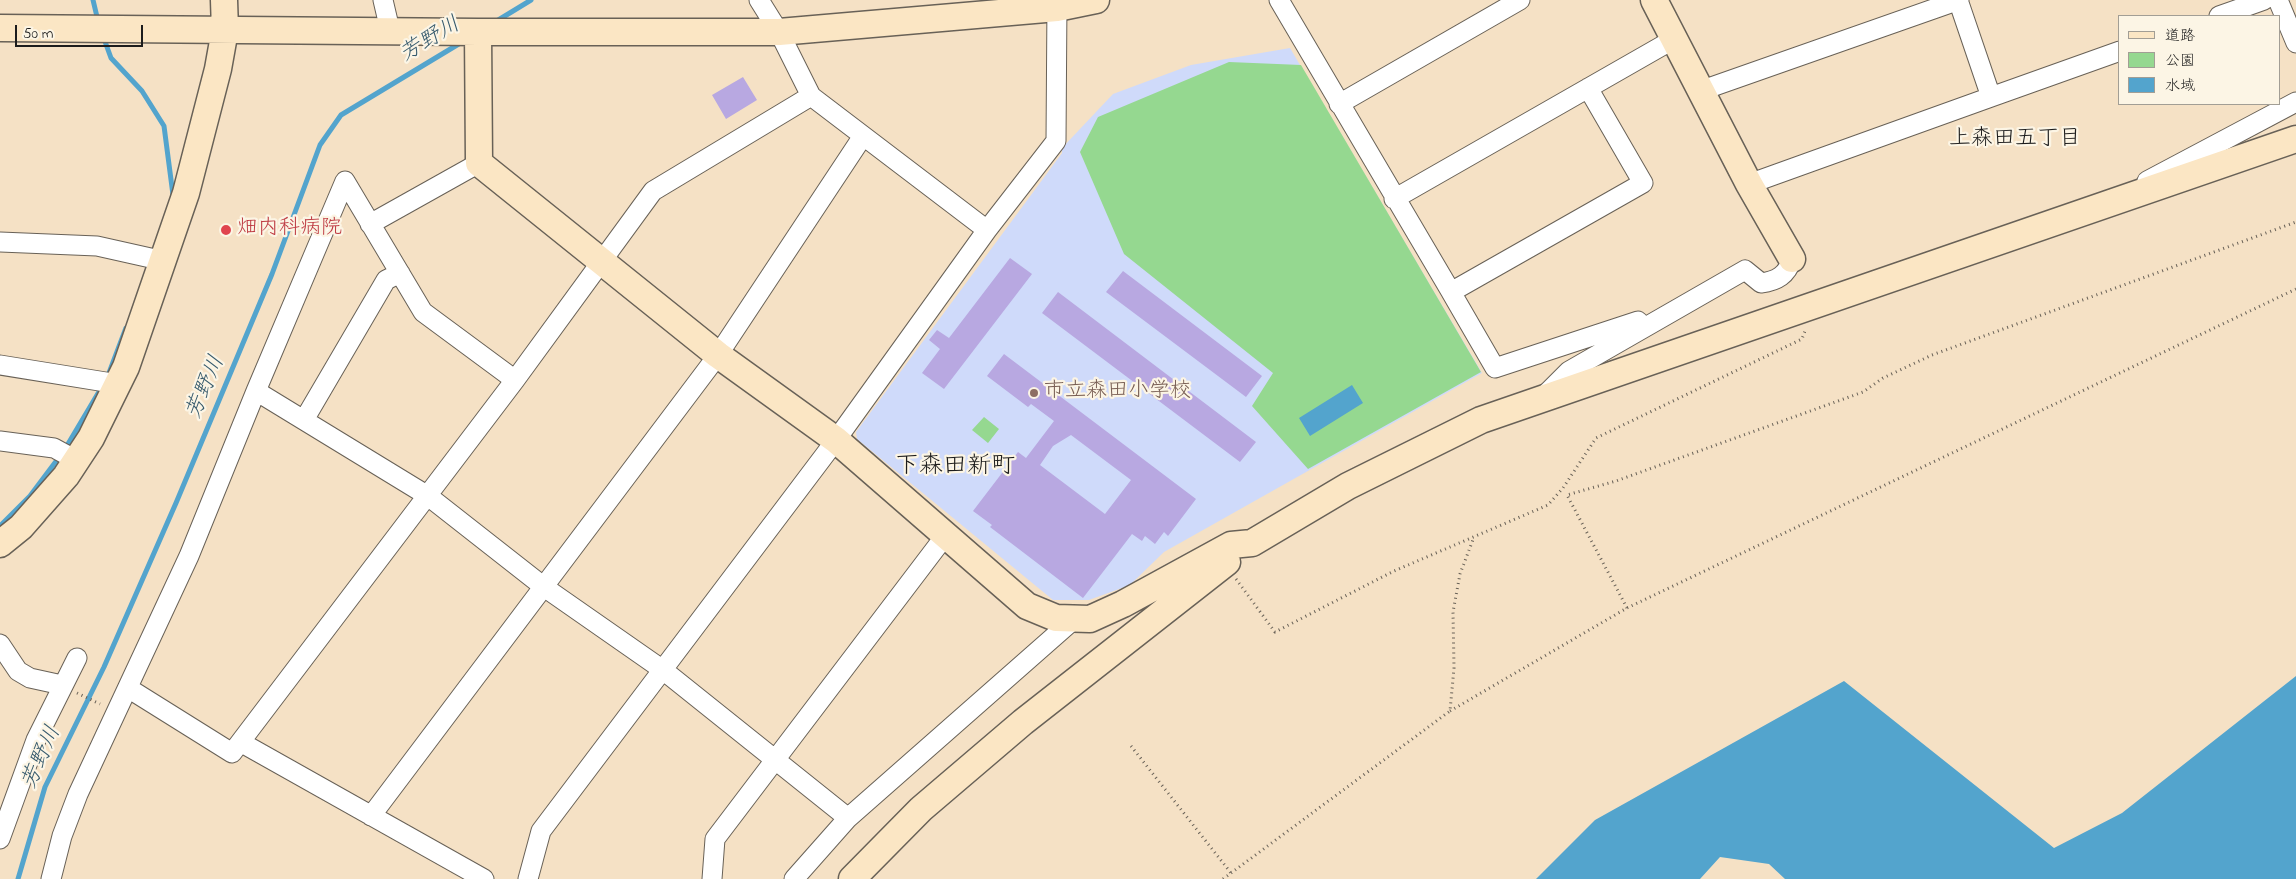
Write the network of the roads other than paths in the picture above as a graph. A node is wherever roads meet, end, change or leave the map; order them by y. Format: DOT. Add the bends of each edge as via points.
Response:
graph roads {
  1 [pos="224,0"];
  2 [pos="382,0"];
  3 [pos="759,0"];
  4 [pos="1096,0"];
  5 [pos="1279,0"];
  6 [pos="1520,0"];
  7 [pos="1654,0"];
  8 [pos="1959,0"];
  9 [pos="2264,0"];
  10 [pos="2278,0"];
  11 [pos="1057,4"];
  12 [pos="2222,15"];
  13 [pos="0,28"];
  14 [pos="226,30"];
  15 [pos="390,30"];
  16 [pos="478,32"];
  17 [pos="779,32"];
  18 [pos="1674,38"];
  19 [pos="2296,43"];
  20 [pos="2118,52"];
  21 [pos="1588,88"];
  22 [pos="1700,91"];
  23 [pos="811,96"];
  24 [pos="1991,97"];
  25 [pos="2296,102"];
  26 [pos="1339,104"];
  27 [pos="863,136"];
  28 [pos="2296,138"];
  29 [pos="479,163"];
  30 [pos="1749,184"];
  31 [pos="1394,198"];
  32 [pos="2091,211"];
  33 [pos="370,224"];
  34 [pos="987,230"];
  35 [pos="0,242"];
  36 [pos="1792,259"];
  37 [pos="164,262"];
  38 [pos="601,262"];
  39 [pos="400,273"];
  40 [pos="1451,292"];
  41 [pos="1676,308"];
  42 [pos="718,355"];
  43 [pos="0,364"];
  44 [pos="515,380"];
  45 [pos="118,384"];
  46 [pos="256,391"];
  47 [pos="1542,398"];
  48 [pos="304,420"];
  49 [pos="836,440"];
  50 [pos="0,441"];
  51 [pos="76,460"];
  52 [pos="428,496"];
  53 [pos="945,536"];
  54 [pos="1252,543"];
  55 [pos="0,544"];
  56 [pos="544,587"];
  57 [pos="1073,620"];
  58 [pos="0,644"];
  59 [pos="77,658"];
  60 [pos="663,670"];
  61 [pos="66,687"];
  62 [pos="128,688"];
  63 [pos="242,743"];
  64 [pos="775,760"];
  65 [pos="371,816"];
  66 [pos="848,818"];
  67 [pos="0,838"];
  68 [pos="51,879"];
  69 [pos="484,879"];
  70 [pos="528,879"];
  71 [pos="712,879"];
  72 [pos="794,879"];
  73 [pos="852,879"];
  1 -- 14 [label="street"];
  2 -- 15 [label="street"];
  3 -- 17 [label="street"];
  4 -- 11 [label="street"];
  5 -- 26 [label="street"];
  6 -- 26 [label="street"];
  7 -- 18 [label="street"];
  8 -- 22 [label="street"];
  8 -- 24 [label="street"];
  9 -- 12 [label="street"];
  10 -- 19 [label="street"];
  11 -- 17 [label="street"];
  11 -- 34 [label="street" via="1056,141"];
  13 -- 14 [label="street"];
  14 -- 15 [label="street"];
  14 -- 37 [label="street" via="186,193"];
  15 -- 16 [label="street"];
  16 -- 17 [label="street"];
  16 -- 29 [label="street"];
  17 -- 23 [label="street"];
  18 -- 21 [label="street"];
  18 -- 22 [label="street"];
  20 -- 24 [label="street"];
  21 -- 31 [label="street"];
  21 -- 40 [label="street" via="1643,183"];
  22 -- 30 [label="street"];
  23 -- 27 [label="street"];
  23 -- 38 [label="street" via="653,191"];
  24 -- 30 [label="street"];
  25 -- 32 [label="street"];
  26 -- 31 [label="street"];
  27 -- 34 [label="street"];
  27 -- 42 [label="street"];
  28 -- 32 [label="street"];
  29 -- 33 [label="street"];
  29 -- 38 [label="street"];
  30 -- 36 [label="street"];
  31 -- 40 [label="street"];
  32 -- 47 [label="street"];
  33 -- 39 [label="street"];
  33 -- 46 [label="street" via="345,182"];
  34 -- 49 [label="street"];
  35 -- 37 [label="street" via="96,246"];
  36 -- 41 [label="street" via="1789,268 1776,281 1761,283 1745,270"];
  37 -- 45 [label="street"];
  38 -- 42 [label="street"];
  38 -- 44 [label="street"];
  39 -- 44 [label="street" via="423,312"];
  39 -- 48 [label="street" via="386,280"];
  40 -- 41 [label="street" via="1495,368"];
  41 -- 47 [label="street" via="1569,371"];
  42 -- 49 [label="street"];
  42 -- 56 [label="street"];
  43 -- 45 [label="street"];
  44 -- 52 [label="street"];
  45 -- 51 [label="street"];
  46 -- 48 [label="street"];
  46 -- 62 [label="street" via="189,556"];
  47 -- 54 [label="street" via="1481,420 1419,449 1348,486"];
  48 -- 52 [label="street"];
  49 -- 53 [label="street"];
  49 -- 60 [label="street"];
  50 -- 51 [label="street" via="54,448"];
  51 -- 55 [label="street" via="21,527"];
  52 -- 56 [label="street"];
  52 -- 63 [label="street"];
  53 -- 57 [label="street" via="1027,606 1056,618"];
  53 -- 64 [label="street"];
  54 -- 57 [label="street" via="1231,545 1123,604 1090,619"];
  54 -- 73 [label="street" via="1023,722 921,809"];
  56 -- 60 [label="street"];
  56 -- 65 [label="street"];
  57 -- 66 [label="street"];
  58 -- 61 [label="street" via="18,671 30,678"];
  59 -- 61 [label="street"];
  60 -- 64 [label="street"];
  60 -- 70 [label="street" via="541,831"];
  61 -- 67 [label="street" via="36,740"];
  62 -- 63 [label="street" via="232,753"];
  62 -- 68 [label="street" via="78,794 62,836"];
  63 -- 65 [label="street"];
  64 -- 66 [label="street"];
  64 -- 71 [label="street" via="715,839"];
  65 -- 69 [label="street"];
  66 -- 72 [label="street"];
}
